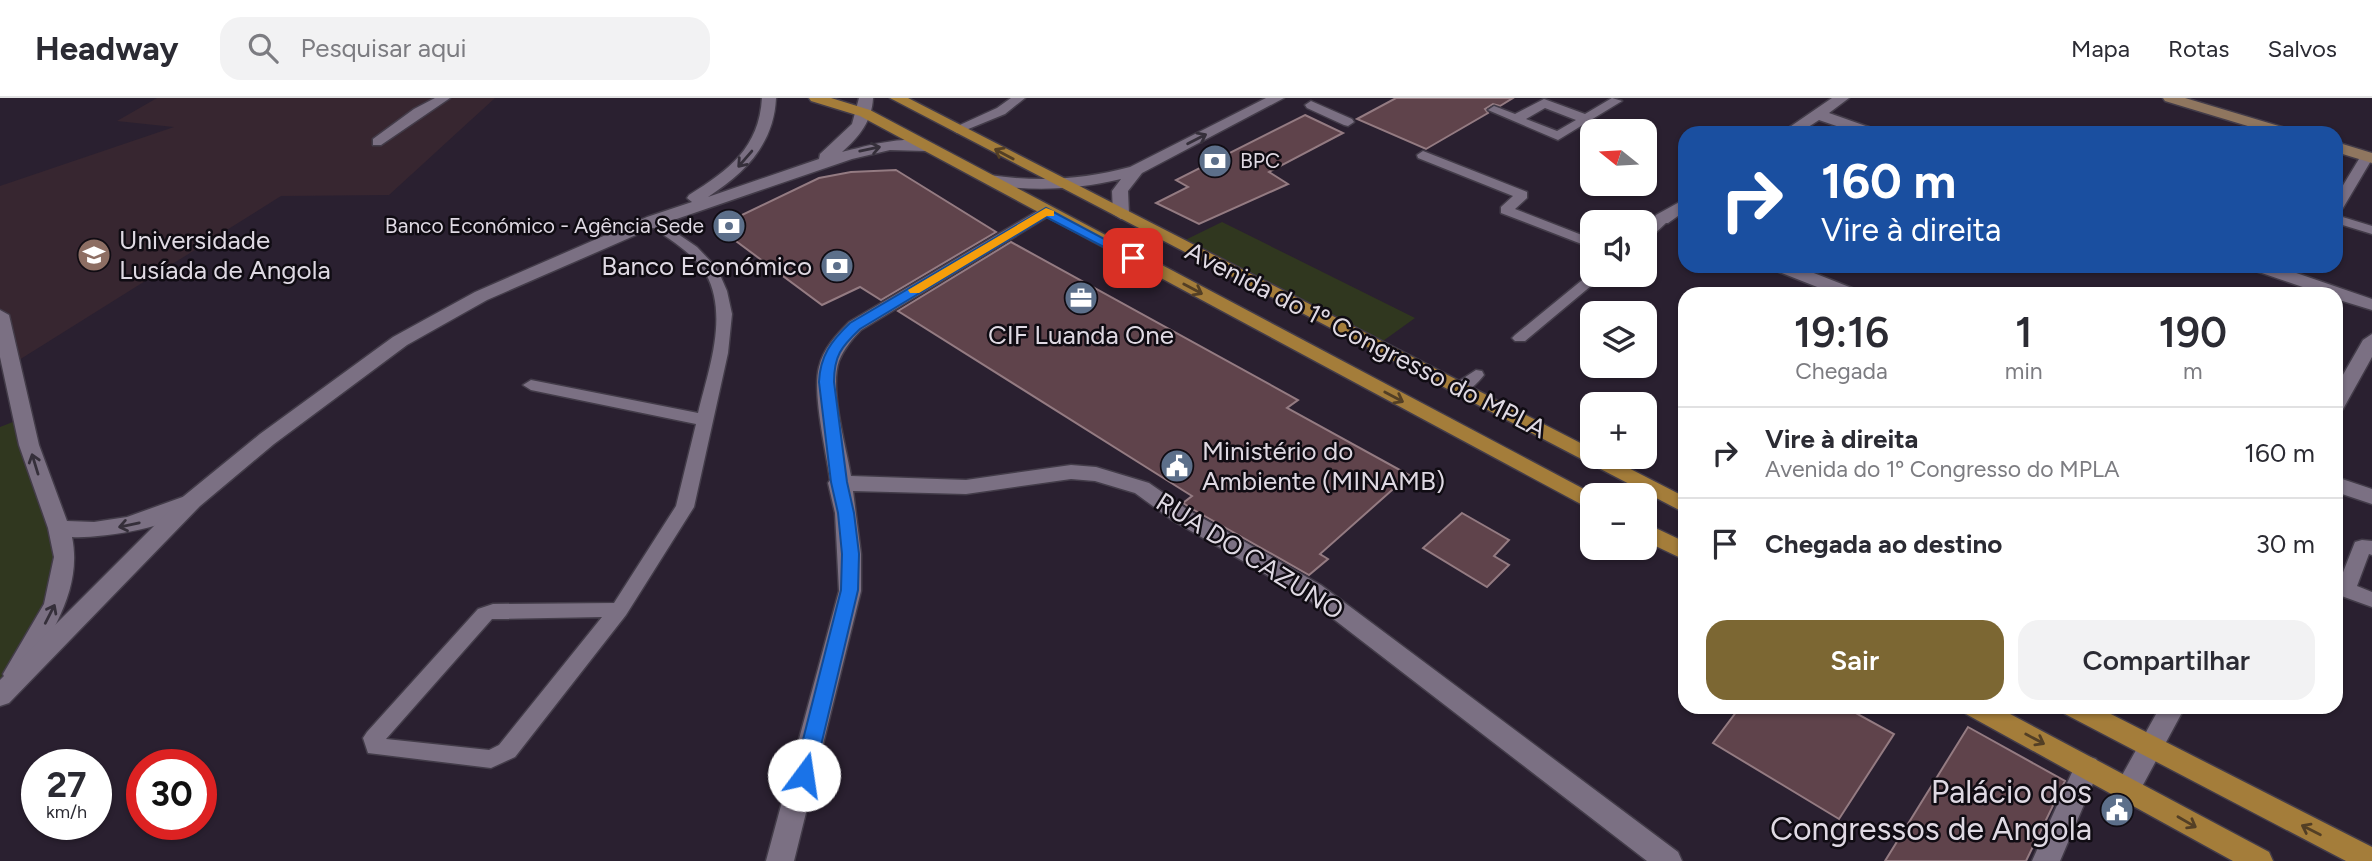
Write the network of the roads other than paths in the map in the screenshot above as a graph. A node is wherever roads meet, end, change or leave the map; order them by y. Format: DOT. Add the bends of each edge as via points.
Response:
graph roads {
  1 [pos="444,98"];
  2 [pos="769,98"];
  3 [pos="816,98"];
  4 [pos="897,98"];
  5 [pos="1019,98"];
  6 [pos="1277,98"];
  7 [pos="1842,98"];
  8 [pos="2170,98"];
  9 [pos="1507,102"];
  10 [pos="1616,102"];
  11 [pos="866,105"];
  12 [pos="1311,105"];
  13 [pos="1494,110"];
  14 [pos="1530,111"];
  15 [pos="1817,114"];
  16 [pos="1516,119"];
  17 [pos="1586,119"];
  18 [pos="1348,122"];
  19 [pos="1580,123"];
  20 [pos="1799,126"];
  21 [pos="1852,126"];
  22 [pos="2264,126"];
  23 [pos="957,129"];
  24 [pos="377,142"];
  25 [pos="926,146"];
  26 [pos="2343,150"];
  27 [pos="1423,155"];
  28 [pos="2370,157"];
  29 [pos="815,164"];
  30 [pos="1136,170"];
  31 [pos="989,180"];
  32 [pos="1064,185"];
  33 [pos="2343,198"];
  34 [pos="1678,209"];
  35 [pos="1046,211"];
  36 [pos="1121,214"];
  37 [pos="1662,219"];
  38 [pos="653,221"];
  39 [pos="2343,221"];
  40 [pos="1657,224"];
  41 [pos="1678,226"];
  42 [pos="2372,230"];
  43 [pos="1580,239"];
  44 [pos="1798,273"];
  45 [pos="2279,273"];
  46 [pos="1582,287"];
  47 [pos="1833,287"];
  48 [pos="2320,287"];
  49 [pos="2343,295"];
  50 [pos="2372,305"];
  51 [pos="0,315"];
  52 [pos="1520,338"];
  53 [pos="2372,340"];
  54 [pos="1476,375"];
  55 [pos="531,385"];
  56 [pos="1459,389"];
  57 [pos="2343,392"];
  58 [pos="704,420"];
  59 [pos="839,482"];
  60 [pos="2343,487"];
  61 [pos="1580,497"];
  62 [pos="2372,497"];
  63 [pos="192,501"];
  64 [pos="1678,502"];
  65 [pos="59,528"];
  66 [pos="1657,537"];
  67 [pos="1678,548"];
  68 [pos="2372,548"];
  69 [pos="2343,584"];
  70 [pos="2343,589"];
  71 [pos="2372,600"];
  72 [pos="619,610"];
  73 [pos="1,695"];
  74 [pos="1988,714"];
  75 [pos="2087,714"];
  76 [pos="2169,714"];
  77 [pos="2150,747"];
  78 [pos="2087,767"];
  79 [pos="2128,789"];
  80 [pos="780,861"];
  81 [pos="1668,861"];
  82 [pos="2046,861"];
  83 [pos="2259,861"];
  84 [pos="2372,861"];
  1 -- 24 [label="lane"];
  2 -- 38 [label="street, one-way" via="765,130 736,169"];
  3 -- 11 [label="main road, Avenida do 1º Congresso do MPLA"];
  4 -- 23 [label="main road, Avenida do 1º Congresso do MPLA"];
  5 -- 23 [label="lane"];
  30 -- 6 [label="street, one-way"];
  7 -- 15 [label="street"];
  8 -- 22 [label="main road"];
  9 -- 14 [label="lane"];
  10 -- 17 [label="lane"];
  11 -- 25 [label="main road, Avenida do 1º Congresso do MPLA"];
  11 -- 29 [label="street" via="844,141"];
  12 -- 18 [label="lane"];
  13 -- 16 [label="lane"];
  14 -- 16 [label="lane"];
  14 -- 17 [label="lane" via="1544,103"];
  15 -- 20 [label="street"];
  15 -- 21 [label="street"];
  16 -- 19 [label="lane" via="1558,136"];
  32 -- 23 [label="main road, Avenida do 1º Congresso do MPLA, one-way"];
  29 -- 25 [label="street, one-way" via="890,145"];
  25 -- 31 [label="main road, Avenida do 1º Congresso do MPLA"];
  26 -- 28 [label="main road"];
  27 -- 43 [label="lane" via="1522,195 1506,210"];
  28 -- 33 [label="lane"];
  29 -- 38 [label="street"];
  30 -- 32 [label="street"];
  30 -- 36 [label="street" via="1120,191"];
  31 -- 32 [label="street"];
  31 -- 35 [label="main road, Avenida do 1º Congresso do MPLA"];
  32 -- 36 [label="main road, Avenida do 1º Congresso do MPLA"];
  34 -- 37 [label="street"];
  35 -- 59 [label="street" via="855,326 840,341 827,362 826,382"];
  35 -- 61 [label="main road, Avenida do 1º Congresso do MPLA, one-way"];
  36 -- 56 [label="main road, Avenida do 1º Congresso do MPLA"];
  37 -- 40 [label="lane"];
  37 -- 41 [label="street"];
  38 -- 58 [label="lane" via="692,250 712,271 720,291 724,314 720,353"];
  38 -- 63 [label="street" via="481,296 400,341"];
  39 -- 42 [label="lane"];
  44 -- 47 [label="street"];
  45 -- 48 [label="street"];
  46 -- 52 [label="lane"];
  49 -- 50 [label="street"];
  65 -- 51 [label="street, one-way" via="29,445"];
  53 -- 57 [label="street"];
  54 -- 56 [label="lane"];
  55 -- 58 [label="lane"];
  56 -- 64 [label="main road, Avenida do 1º Congresso do MPLA"];
  58 -- 72 [label="lane" via="685,507"];
  59 -- 80 [label="street" via="850,554 850,590"];
  59 -- 81 [label="street, RUA DO CAZUNO" via="966,487 1071,472 1096,474 1142,488 1312,591"];
  60 -- 62 [label="street"];
  63 -- 65 [label="street, one-way" via="128,526 93,531"];
  63 -- 73 [label="street"];
  73 -- 65 [label="street, one-way" via="55,605 65,557"];
  66 -- 67 [label="main road"];
  68 -- 69 [label="lane" via="2362,547"];
  70 -- 71 [label="lane"];
  72 -- 72 [label="lane" via="507,751 491,759 376,747 374,738 485,614"];
  74 -- 78 [label="main road, one-way"];
  75 -- 77 [label="main road"];
  76 -- 77 [label="street"];
  77 -- 79 [label="street"];
  84 -- 77 [label="main road, one-way"];
  78 -- 79 [label="main road"];
  78 -- 82 [label="street"];
  79 -- 83 [label="main road, one-way"];
}
